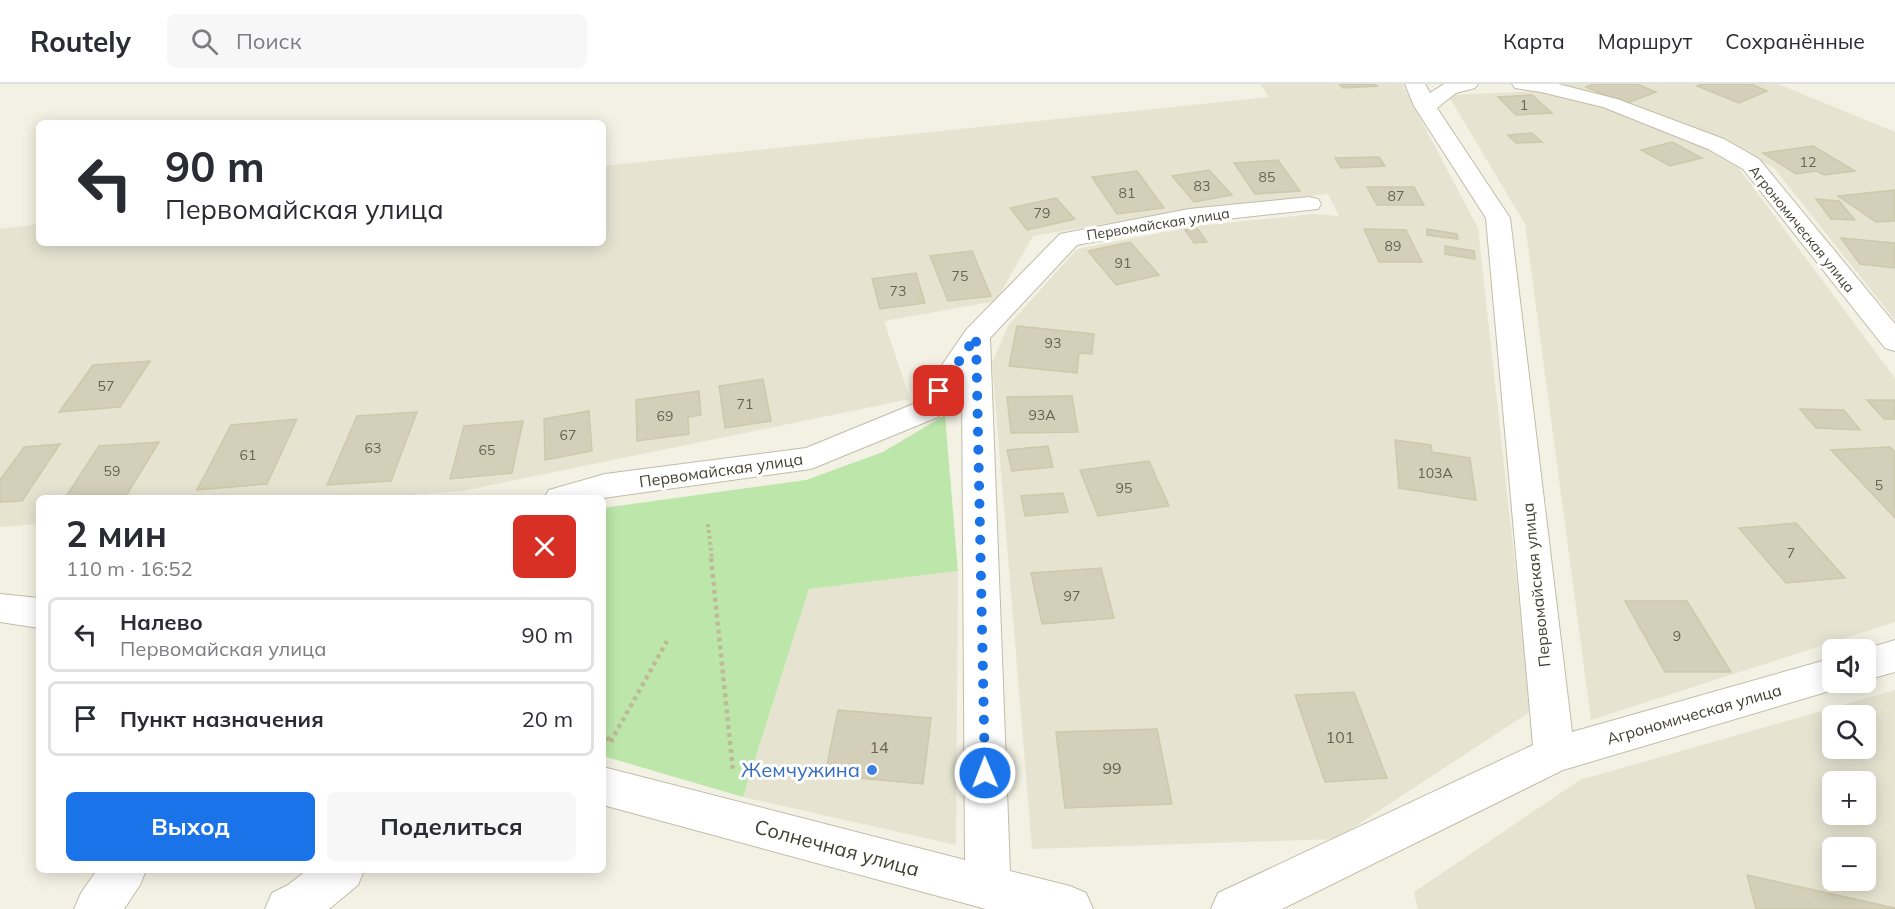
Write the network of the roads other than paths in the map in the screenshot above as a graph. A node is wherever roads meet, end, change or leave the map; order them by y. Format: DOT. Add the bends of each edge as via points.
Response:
graph roads {
  1 [pos="1468,84"];
  2 [pos="1522,84"];
  3 [pos="1420,95"];
  4 [pos="1309,204"];
  5 [pos="976,336"];
  6 [pos="1895,342"];
  7 [pos="572,495"];
  8 [pos="0,608"];
  9 [pos="36,613"];
  10 [pos="1895,656"];
  11 [pos="1876,661"];
  12 [pos="1822,677"];
  13 [pos="1554,755"];
  14 [pos="606,787"];
  15 [pos="122,873"];
  16 [pos="338,873"];
  17 [pos="988,888"];
  18 [pos="98,909"];
  19 [pos="288,909"];
  20 [pos="1070,909"];
  21 [pos="1234,909"];
  1 -- 3 [label="street"];
  2 -- 6 [label="street, Агрономическая улица" via="1610,103 1716,144 1751,164"];
  3 -- 13 [label="street, Первомайская улица" via="1498,218"];
  4 -- 5 [label="street, Первомайская улица" via="1189,216 1069,240"];
  5 -- 7 [label="street, Первомайская улица" via="927,410 811,458 605,486"];
  5 -- 17 [label="street"];
  8 -- 9 [label="street"];
  10 -- 11 [label="street"];
  12 -- 13 [label="street, Агрономическая улица"];
  13 -- 21 [label="street"];
  14 -- 17 [label="street, Солнечная улица"];
  15 -- 18 [label="street"];
  16 -- 19 [label="street"];
  17 -- 20 [label="street, Солнечная улица"];
}
